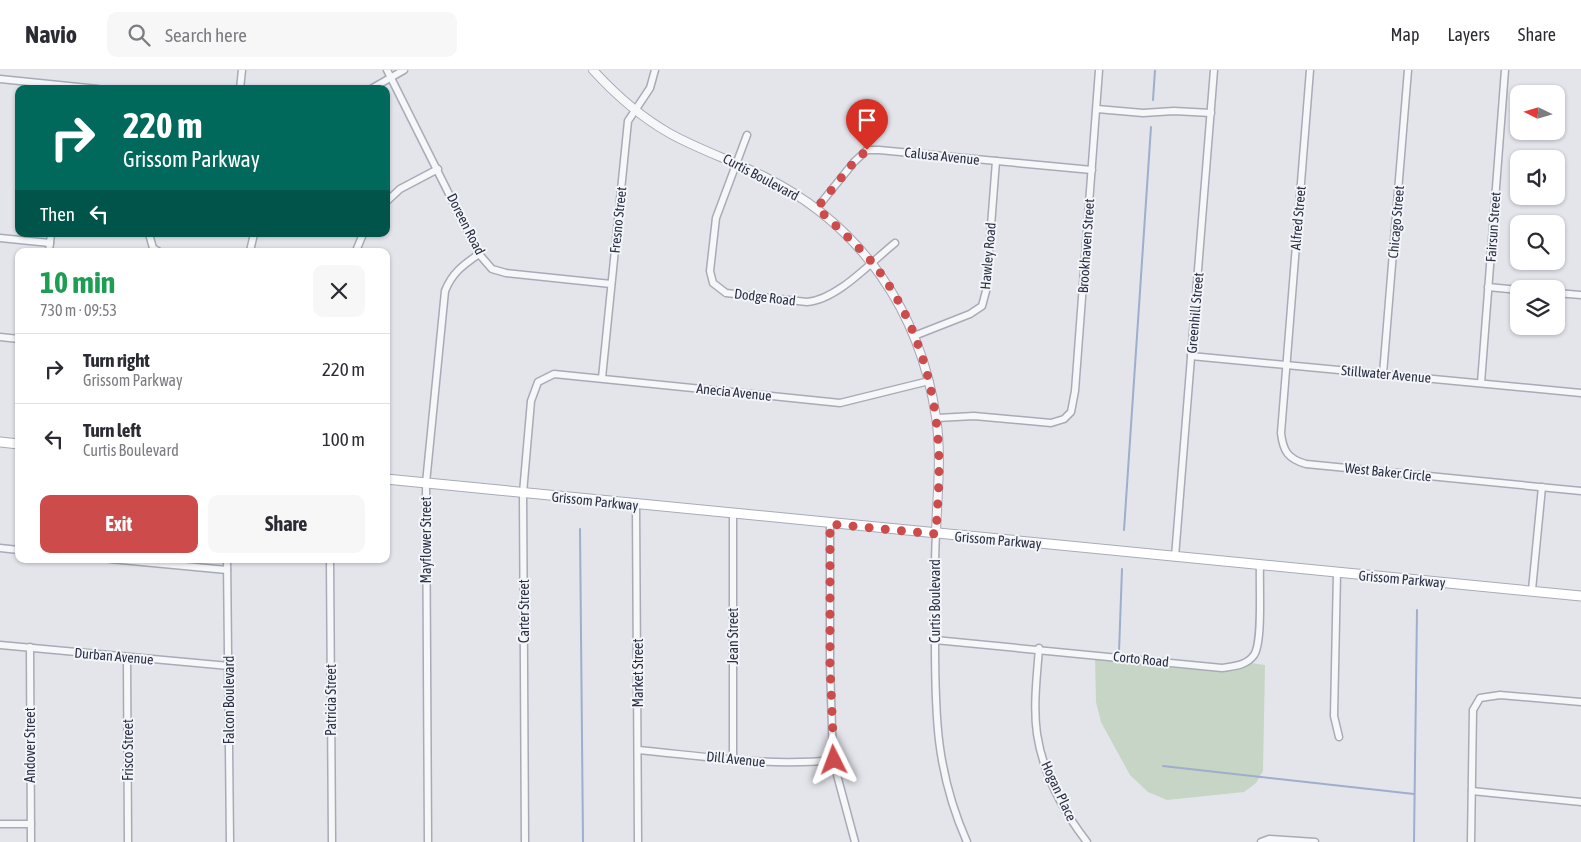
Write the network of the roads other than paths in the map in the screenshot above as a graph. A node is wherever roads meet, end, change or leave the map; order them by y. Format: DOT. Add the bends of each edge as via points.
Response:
graph roads {
  1 [pos="242,70"];
  2 [pos="404,70"];
  3 [pos="593,70"];
  4 [pos="655,70"];
  5 [pos="1099,70"];
  6 [pos="1214,70"];
  7 [pos="1310,70"];
  8 [pos="1408,70"];
  9 [pos="1505,70"];
  10 [pos="389,73"];
  11 [pos="0,79"];
  12 [pos="50,85"];
  13 [pos="240,85"];
  14 [pos="376,85"];
  15 [pos="636,108"];
  16 [pos="1097,110"];
  17 [pos="1211,113"];
  18 [pos="747,135"];
  19 [pos="996,161"];
  20 [pos="735,162"];
  21 [pos="438,169"];
  22 [pos="1092,170"];
  23 [pos="390,198"];
  24 [pos="817,208"];
  25 [pos="51,237"];
  26 [pos="0,238"];
  27 [pos="50,243"];
  28 [pos="895,243"];
  29 [pos="49,248"];
  30 [pos="479,254"];
  31 [pos="871,262"];
  32 [pos="611,284"];
  33 [pos="1488,287"];
  34 [pos="1510,289"];
  35 [pos="1565,294"];
  36 [pos="1581,295"];
  37 [pos="914,336"];
  38 [pos="0,337"];
  39 [pos="15,339"];
  40 [pos="1192,356"];
  41 [pos="1286,366"];
  42 [pos="1383,374"];
  43 [pos="602,378"];
  44 [pos="929,381"];
  45 [pos="538,382"];
  46 [pos="1480,383"];
  47 [pos="1581,393"];
  48 [pos="936,418"];
  49 [pos="0,442"];
  50 [pos="15,444"];
  51 [pos="390,479"];
  52 [pos="426,483"];
  53 [pos="1542,487"];
  54 [pos="1581,491"];
  55 [pos="523,493"];
  56 [pos="636,505"];
  57 [pos="733,515"];
  58 [pos="830,524"];
  59 [pos="936,534"];
  60 [pos="0,548"];
  61 [pos="15,550"];
  62 [pos="1175,557"];
  63 [pos="153,563"];
  64 [pos="227,563"];
  65 [pos="330,563"];
  66 [pos="1260,566"];
  67 [pos="227,570"];
  68 [pos="1337,573"];
  69 [pos="1532,590"];
  70 [pos="1581,596"];
  71 [pos="935,640"];
  72 [pos="0,644"];
  73 [pos="30,647"];
  74 [pos="1039,648"];
  75 [pos="127,658"];
  76 [pos="229,666"];
  77 [pos="1581,702"];
  78 [pos="1339,737"];
  79 [pos="638,750"];
  80 [pos="733,758"];
  81 [pos="834,760"];
  82 [pos="1472,791"];
  83 [pos="1581,802"];
  84 [pos="0,824"];
  85 [pos="31,824"];
  86 [pos="31,842"];
  87 [pos="128,842"];
  88 [pos="230,842"];
  89 [pos="332,842"];
  90 [pos="428,842"];
  91 [pos="526,842"];
  92 [pos="638,842"];
  93 [pos="854,842"];
  94 [pos="967,842"];
  95 [pos="1087,842"];
  96 [pos="1261,842"];
  97 [pos="1315,842"];
  98 [pos="1472,842"];
  1 -- 13 [label="street"];
  2 -- 10 [label="street"];
  3 -- 15 [label="street, Curtis Boulevard"];
  4 -- 15 [label="street, Fresno Street" via="650,88"];
  5 -- 16 [label="street, Brookhaven Street"];
  6 -- 17 [label="street, Greenhill Street"];
  7 -- 41 [label="street, Alfred Street"];
  8 -- 42 [label="street, Chicago Street"];
  9 -- 33 [label="street, Fairsun Street"];
  10 -- 14 [label="street"];
  10 -- 21 [label="street, Doreen Road"];
  11 -- 12 [label="street"];
  15 -- 20 [label="street, Curtis Boulevard" via="668,132"];
  15 -- 32 [label="street, Fresno Street" via="628,121"];
  16 -- 17 [label="street"];
  16 -- 22 [label="street, Brookhaven Street"];
  17 -- 40 [label="street, Greenhill Street"];
  18 -- 20 [label="street, Dodge Road"];
  19 -- 22 [label="street, Calusa Avenue"];
  19 -- 24 [label="street, Calusa Avenue" via="867,150"];
  19 -- 37 [label="street, Hawley Road" via="986,291 982,306"];
  20 -- 24 [label="street, Curtis Boulevard" via="776,182"];
  20 -- 31 [label="street, Dodge Road" via="716,218 710,271 713,284 726,293 819,301"];
  21 -- 23 [label="street" via="400,189"];
  21 -- 30 [label="street, Doreen Road"];
  22 -- 48 [label="street, Brookhaven Street" via="1071,412 1064,419 1051,423 974,416"];
  24 -- 31 [label="street, Curtis Boulevard"];
  25 -- 27 [label="street"];
  26 -- 27 [label="street"];
  27 -- 29 [label="street"];
  28 -- 31 [label="street, Dodge Road"];
  30 -- 32 [label="street, Doreen Road" via="492,269"];
  30 -- 52 [label="street, Mayflower Street" via="458,268 445,291"];
  31 -- 37 [label="street, Curtis Boulevard" via="895,296"];
  32 -- 43 [label="street, Fresno Street"];
  33 -- 34 [label="street"];
  33 -- 46 [label="street, Fairsun Street"];
  35 -- 36 [label="street"];
  37 -- 44 [label="street, Curtis Boulevard"];
  38 -- 39 [label="street"];
  40 -- 41 [label="street, Stillwater Avenue"];
  40 -- 62 [label="street, Greenhill Street"];
  41 -- 42 [label="street, Stillwater Avenue"];
  41 -- 53 [label="street, West Baker Circle" via="1282,445 1287,455 1296,461"];
  42 -- 46 [label="street, Stillwater Avenue"];
  43 -- 44 [label="street, Anecia Avenue" via="840,403"];
  43 -- 45 [label="street, Anecia Avenue" via="554,374"];
  44 -- 48 [label="street, Curtis Boulevard"];
  45 -- 55 [label="street, Carter Street" via="531,401"];
  46 -- 47 [label="street, Stillwater Avenue"];
  48 -- 59 [label="street, Curtis Boulevard" via="939,469"];
  49 -- 50 [label="main road"];
  51 -- 52 [label="main road, Grissom Parkway"];
  52 -- 55 [label="main road, Grissom Parkway"];
  52 -- 90 [label="street, Mayflower Street"];
  53 -- 54 [label="street, West Baker Circle"];
  53 -- 69 [label="street"];
  55 -- 56 [label="main road, Grissom Parkway"];
  55 -- 91 [label="street, Carter Street"];
  56 -- 57 [label="main road, Grissom Parkway"];
  56 -- 79 [label="street, Market Street"];
  57 -- 58 [label="main road, Grissom Parkway"];
  57 -- 80 [label="street, Jean Street"];
  58 -- 59 [label="main road, Grissom Parkway"];
  58 -- 81 [label="street"];
  59 -- 62 [label="main road, Grissom Parkway"];
  59 -- 71 [label="street, Curtis Boulevard"];
  60 -- 61 [label="street"];
  62 -- 66 [label="main road, Grissom Parkway"];
  63 -- 67 [label="street"];
  64 -- 67 [label="street, Falcon Boulevard"];
  65 -- 89 [label="street, Patricia Street"];
  66 -- 68 [label="main road, Grissom Parkway"];
  66 -- 74 [label="street, Corto Road" via="1258,642 1254,655 1242,665 1222,668"];
  67 -- 76 [label="street, Falcon Boulevard"];
  68 -- 69 [label="main road, Grissom Parkway"];
  68 -- 78 [label="street" via="1334,716"];
  69 -- 70 [label="main road, Grissom Parkway"];
  71 -- 74 [label="street, Corto Road"];
  71 -- 94 [label="street, Curtis Boulevard" via="934,711 940,762 953,811"];
  72 -- 73 [label="street, Durban Avenue"];
  73 -- 75 [label="street, Durban Avenue"];
  73 -- 85 [label="street, Andover Street"];
  74 -- 95 [label="street, Hogan Place" via="1035,701 1037,734 1046,769"];
  75 -- 76 [label="street, Durban Avenue"];
  75 -- 87 [label="street, Frisco Street"];
  76 -- 88 [label="street, Falcon Boulevard"];
  77 -- 82 [label="street" via="1500,695 1480,698 1473,710"];
  79 -- 80 [label="street, Dill Avenue"];
  79 -- 92 [label="street, Market Street"];
  80 -- 81 [label="street, Dill Avenue" via="799,764"];
  81 -- 93 [label="street"];
  82 -- 83 [label="street"];
  82 -- 98 [label="street"];
  84 -- 85 [label="street"];
  85 -- 86 [label="street, Andover Street"];
  96 -- 97 [label="street" via="1269,839"];
}
